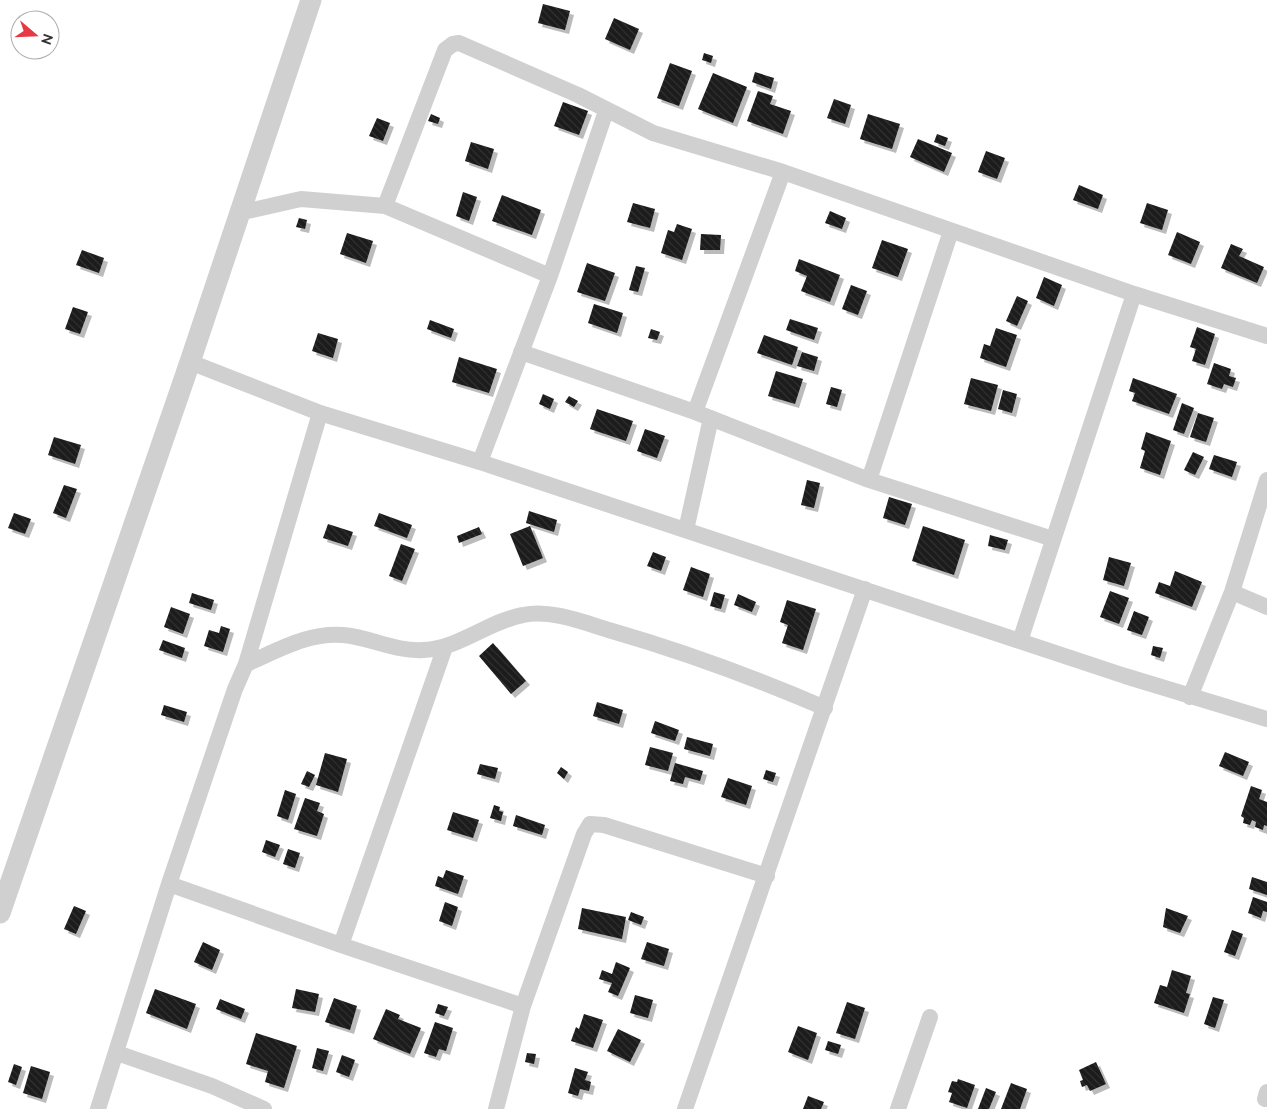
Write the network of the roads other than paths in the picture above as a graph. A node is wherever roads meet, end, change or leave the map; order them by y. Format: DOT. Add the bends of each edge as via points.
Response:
graph roads {
  1 [pos="311,0"];
  2 [pos="606,111"];
  3 [pos="783,172"];
  4 [pos="385,206"];
  5 [pos="239,213"];
  6 [pos="951,232"];
  7 [pos="550,276"];
  8 [pos="1134,294"];
  9 [pos="1267,336"];
  10 [pos="521,352"];
  11 [pos="190,362"];
  12 [pos="320,413"];
  13 [pos="703,415"];
  14 [pos="480,462"];
  15 [pos="869,480"];
  16 [pos="1267,480"];
  17 [pos="686,530"];
  18 [pos="1053,539"];
  19 [pos="866,589"];
  20 [pos="1232,592"];
  21 [pos="1267,607"];
  22 [pos="1020,641"];
  23 [pos="445,647"];
  24 [pos="246,664"];
  25 [pos="1190,697"];
  26 [pos="825,708"];
  27 [pos="1267,719"];
  28 [pos="767,876"];
  29 [pos="169,884"];
  30 [pos="0,913"];
  31 [pos="341,945"];
  32 [pos="523,1006"];
  33 [pos="930,1017"];
  34 [pos="117,1053"];
  35 [pos="98,1109"];
  36 [pos="264,1109"];
  37 [pos="496,1109"];
  38 [pos="685,1109"];
  39 [pos="898,1109"];
  1 -- 5 [label="street"];
  2 -- 3 [label="street" via="668,139"];
  2 -- 4 [label="street" via="466,45 452,44 445,50"];
  2 -- 7 [label="street"];
  3 -- 6 [label="street"];
  3 -- 13 [label="street"];
  4 -- 5 [label="street" via="301,199"];
  4 -- 7 [label="street"];
  5 -- 11 [label="street"];
  6 -- 8 [label="street"];
  6 -- 15 [label="street"];
  7 -- 10 [label="street"];
  8 -- 9 [label="street"];
  8 -- 18 [label="street"];
  10 -- 13 [label="street"];
  10 -- 14 [label="street"];
  11 -- 12 [label="street"];
  11 -- 30 [label="street"];
  12 -- 14 [label="street"];
  12 -- 24 [label="street"];
  13 -- 15 [label="street"];
  13 -- 17 [label="street"];
  14 -- 17 [label="street"];
  15 -- 18 [label="street"];
  16 -- 20 [label="street"];
  17 -- 19 [label="street"];
  18 -- 22 [label="street"];
  19 -- 22 [label="street"];
  19 -- 26 [label="street"];
  20 -- 21 [label="street"];
  20 -- 25 [label="street"];
  22 -- 25 [label="street"];
  23 -- 24 [label="street" via="405,650 343,635 307,638"];
  23 -- 26 [label="street" via="523,615 555,615 682,652"];
  23 -- 31 [label="street"];
  24 -- 29 [label="street"];
  25 -- 27 [label="street"];
  26 -- 28 [label="street"];
  28 -- 32 [label="street" via="604,825 590,824"];
  28 -- 38 [label="street"];
  29 -- 31 [label="street"];
  29 -- 34 [label="street"];
  31 -- 32 [label="street"];
  32 -- 37 [label="street"];
  33 -- 39 [label="street"];
  34 -- 35 [label="street"];
  34 -- 36 [label="street" via="212,1086"];
}
